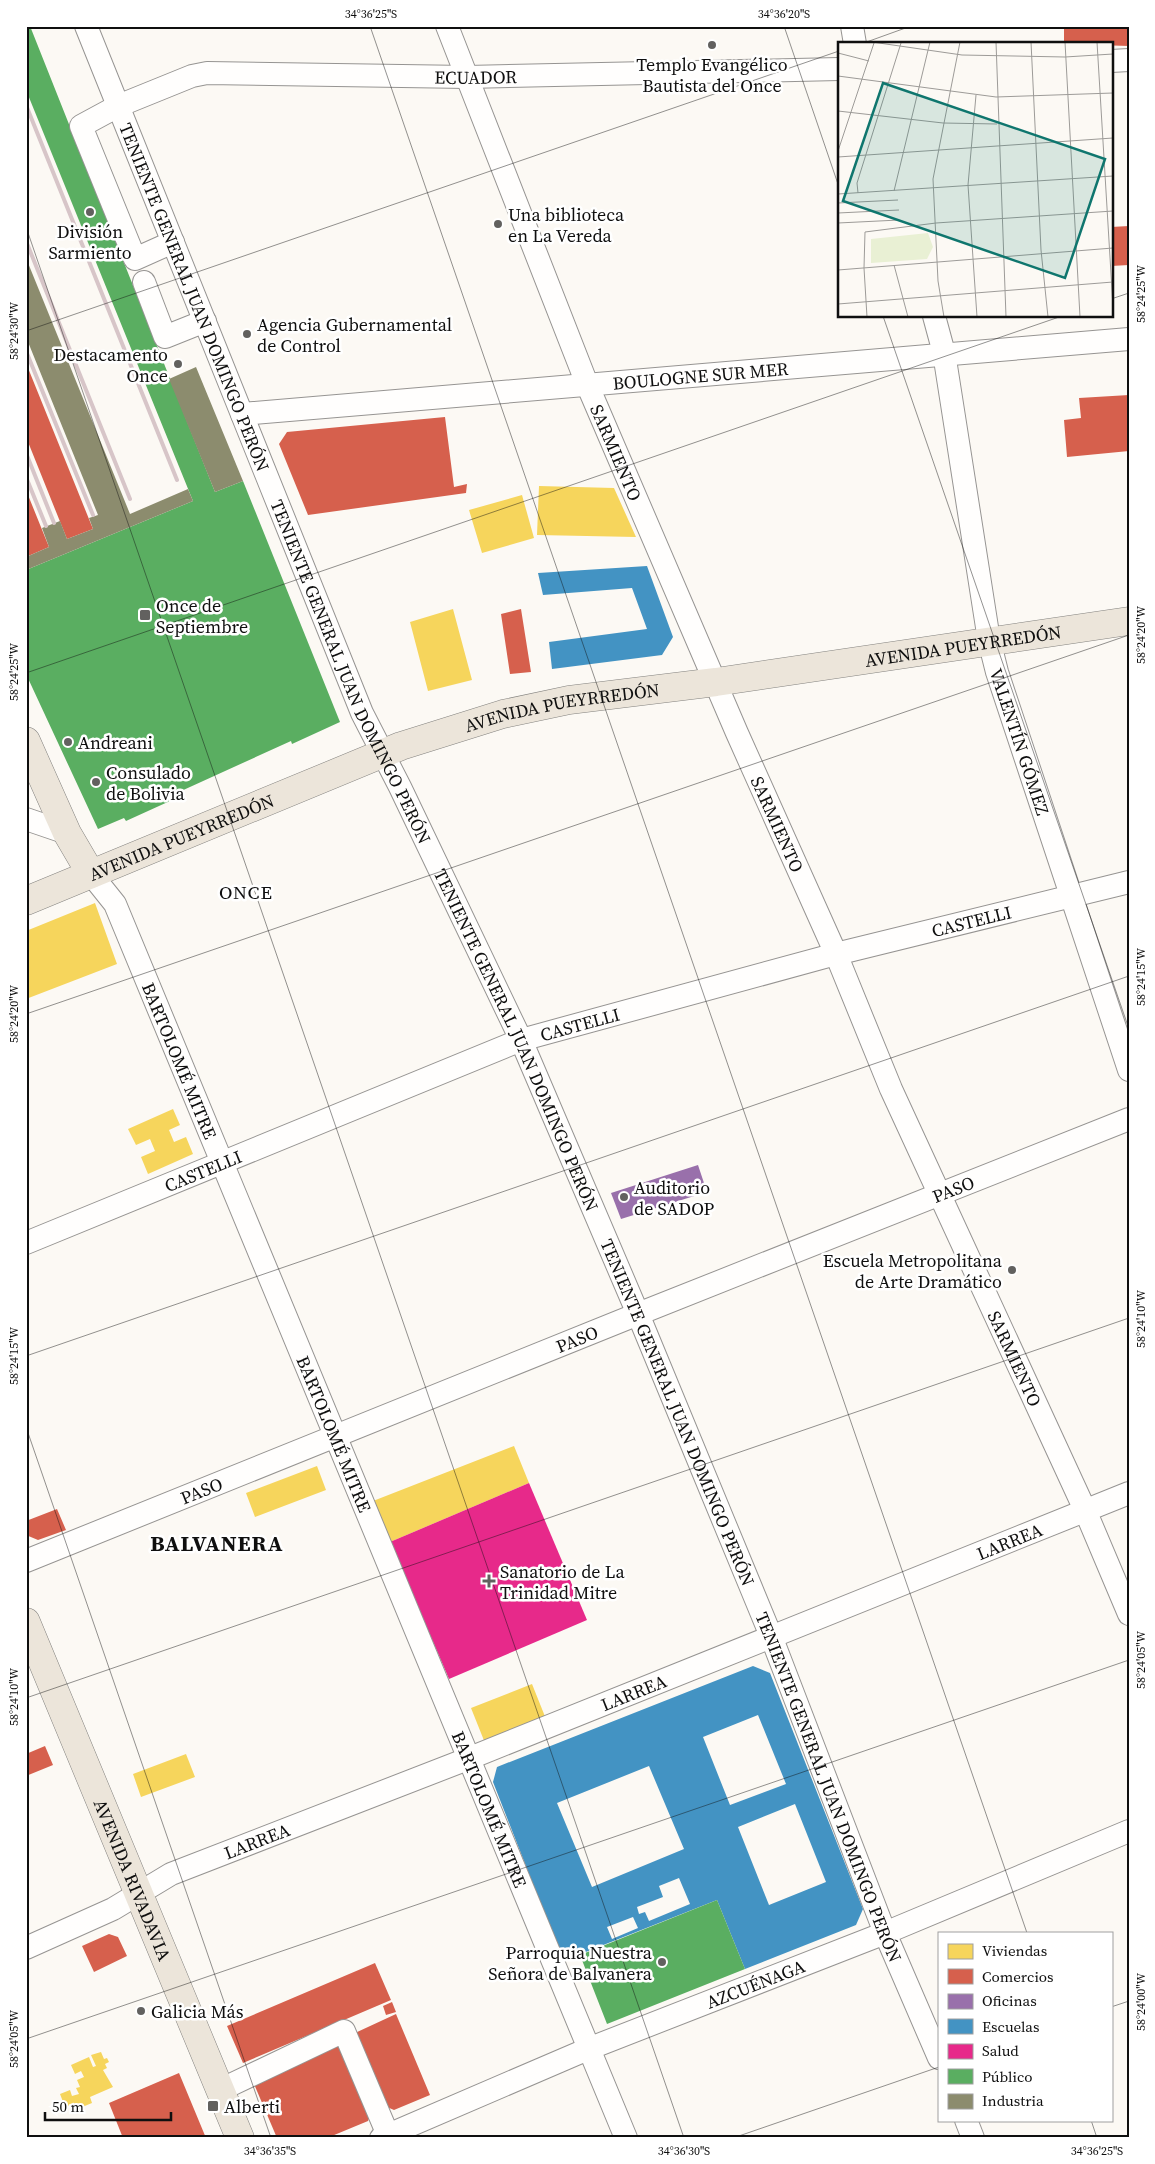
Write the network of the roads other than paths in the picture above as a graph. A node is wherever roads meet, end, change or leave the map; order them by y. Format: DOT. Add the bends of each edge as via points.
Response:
graph roads {
  1 [pos="86,26"];
  2 [pos="447,26"];
  3 [pos="852,26"];
  4 [pos="856,42"];
  5 [pos="1129,60"];
  6 [pos="1112,61"];
  7 [pos="838,70"];
  8 [pos="467,77"];
  9 [pos="118,106"];
  10 [pos="173,242"];
  11 [pos="144,282"];
  12 [pos="935,318"];
  13 [pos="204,321"];
  14 [pos="1129,339"];
  15 [pos="944,353"];
  16 [pos="587,384"];
  17 [pos="242,414"];
  18 [pos="1129,621"];
  19 [pos="989,640"];
  20 [pos="716,682"];
  21 [pos="26,741"];
  22 [pos="384,753"];
  23 [pos="26,819"];
  24 [pos="67,833"];
  25 [pos="91,874"];
  26 [pos="1129,882"];
  27 [pos="1072,895"];
  28 [pos="26,901"];
  29 [pos="836,954"];
  30 [pos="520,1040"];
  31 [pos="1129,1070"];
  32 [pos="1129,1119"];
  33 [pos="222,1162"];
  34 [pos="939,1194"];
  35 [pos="26,1243"];
  36 [pos="638,1314"];
  37 [pos="336,1437"];
  38 [pos="1129,1493"];
  39 [pos="1085,1510"];
  40 [pos="26,1561"];
  41 [pos="1129,1614"];
  42 [pos="26,1622"];
  43 [pos="771,1636"];
  44 [pos="470,1758"];
  45 [pos="1129,1831"];
  46 [pos="140,1894"];
  47 [pos="884,1933"];
  48 [pos="26,1948"];
  49 [pos="588,2049"];
  50 [pos="938,2056"];
  51 [pos="220,2090"];
  52 [pos="967,2122"];
  53 [pos="385,2136"];
  54 [pos="240,2138"];
  55 [pos="626,2138"];
  56 [pos="973,2138"];
  1 -- 9 [label="street, TENIENTE GENERAL JUAN DOMINGO PERÓN"];
  2 -- 8 [label="street, SARMIENTO"];
  3 -- 4 [label="street"];
  5 -- 6 [label="street"];
  7 -- 8 [label="street, ECUADOR"];
  8 -- 9 [label="street, ECUADOR" via="207,73"];
  8 -- 16 [label="street, SARMIENTO"];
  9 -- 10 [label="street, TENIENTE GENERAL JUAN DOMINGO PERÓN"];
  9 -- 10 [label="street, ECUADOR" via="80,126 135,259"];
  10 -- 13 [label="street, TENIENTE GENERAL JUAN DOMINGO PERÓN"];
  11 -- 13 [label="street" via="165,337"];
  12 -- 15 [label="street, VALENTÍN GÓMEZ"];
  13 -- 17 [label="street, TENIENTE GENERAL JUAN DOMINGO PERÓN"];
  14 -- 15 [label="street, BOULOGNE SUR MER"];
  15 -- 16 [label="street, BOULOGNE SUR MER"];
  15 -- 19 [label="street, VALENTÍN GÓMEZ"];
  16 -- 17 [label="street, BOULOGNE SUR MER"];
  16 -- 20 [label="street, SARMIENTO"];
  17 -- 22 [label="street, TENIENTE GENERAL JUAN DOMINGO PERÓN" via="362,713"];
  18 -- 19 [label="main road, AVENIDA PUEYRREDÓN"];
  19 -- 20 [label="main road, AVENIDA PUEYRREDÓN"];
  19 -- 27 [label="street, VALENTÍN GÓMEZ"];
  20 -- 22 [label="main road, AVENIDA PUEYRREDÓN" via="556,702 468,724"];
  20 -- 29 [label="street, SARMIENTO"];
  21 -- 24 [label="main road, BARTOLOMÉ MITRE"];
  22 -- 25 [label="main road, AVENIDA PUEYRREDÓN"];
  22 -- 30 [label="street, TENIENTE GENERAL JUAN DOMINGO PERÓN"];
  23 -- 24 [label="street"];
  24 -- 25 [label="main road, BARTOLOMÉ MITRE"];
  25 -- 28 [label="main road, AVENIDA PUEYRREDÓN"];
  25 -- 33 [label="street, BARTOLOMÉ MITRE" via="114,904"];
  26 -- 27 [label="street, CASTELLI"];
  27 -- 29 [label="street, CASTELLI"];
  27 -- 31 [label="street, VALENTÍN GÓMEZ"];
  29 -- 30 [label="street, CASTELLI"];
  29 -- 34 [label="street, SARMIENTO" via="891,1089"];
  30 -- 33 [label="street, CASTELLI"];
  30 -- 36 [label="street, TENIENTE GENERAL JUAN DOMINGO PERÓN"];
  32 -- 34 [label="street, PASO"];
  33 -- 35 [label="street, CASTELLI"];
  33 -- 37 [label="street, BARTOLOMÉ MITRE"];
  34 -- 36 [label="street, PASO"];
  34 -- 39 [label="street, SARMIENTO"];
  36 -- 37 [label="street, PASO"];
  36 -- 43 [label="street, TENIENTE GENERAL JUAN DOMINGO PERÓN"];
  37 -- 40 [label="street, PASO"];
  37 -- 44 [label="street, BARTOLOMÉ MITRE"];
  38 -- 39 [label="street, LARREA"];
  39 -- 41 [label="street, SARMIENTO"];
  39 -- 43 [label="street, LARREA"];
  42 -- 46 [label="main road, AVENIDA RIVADAVIA"];
  43 -- 44 [label="street, LARREA"];
  43 -- 47 [label="street, TENIENTE GENERAL JUAN DOMINGO PERÓN"];
  44 -- 46 [label="street, LARREA" via="171,1874"];
  44 -- 49 [label="street, BARTOLOMÉ MITRE"];
  45 -- 47 [label="street, AZCUÉNAGA"];
  46 -- 48 [label="street"];
  46 -- 51 [label="main road, AVENIDA RIVADAVIA"];
  47 -- 49 [label="street, AZCUÉNAGA"];
  47 -- 50 [label="street, TENIENTE GENERAL JUAN DOMINGO PERÓN"];
  49 -- 53 [label="street, AZCUÉNAGA"];
  49 -- 55 [label="street, BARTOLOMÉ MITRE"];
  51 -- 53 [label="street" via="344,2031"];
  51 -- 54 [label="main road, AVENIDA RIVADAVIA"];
  52 -- 56 [label="street"];
}
